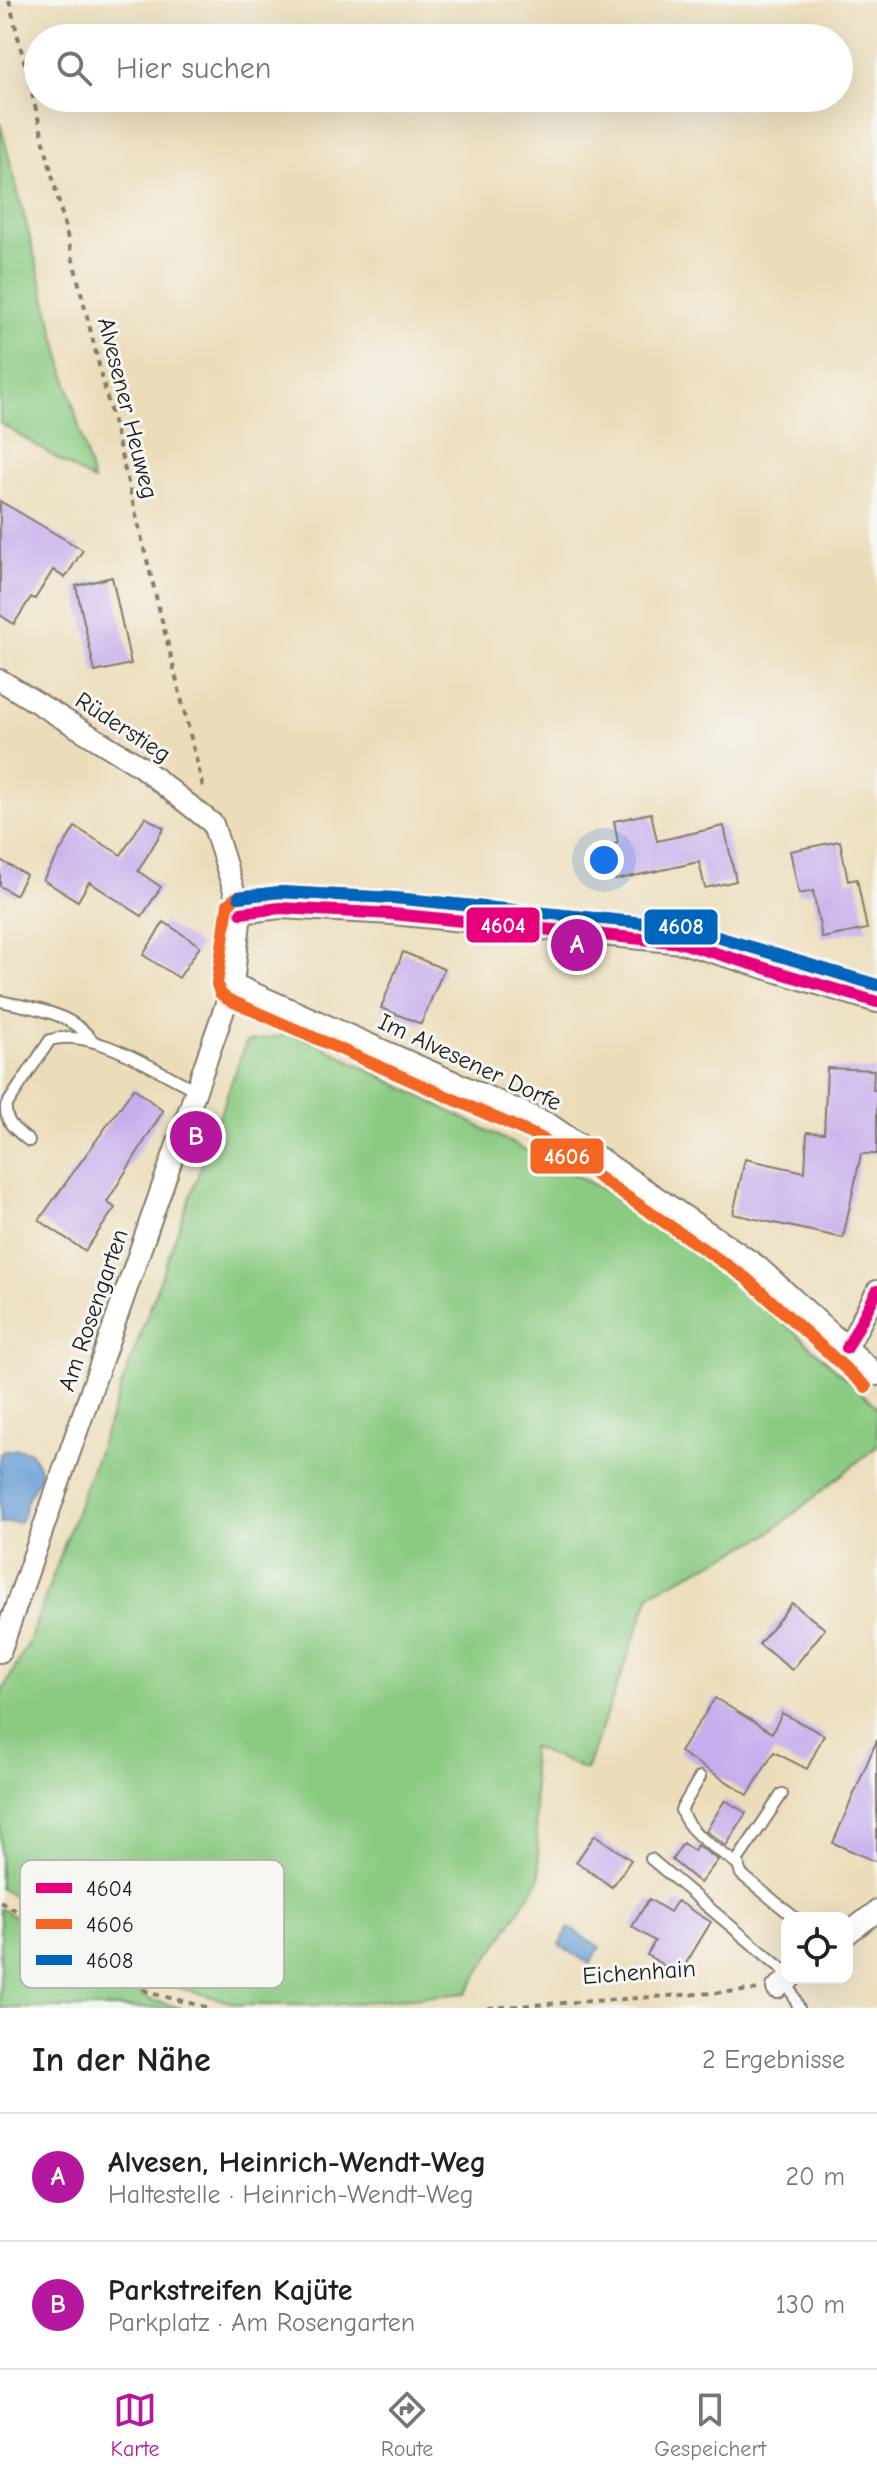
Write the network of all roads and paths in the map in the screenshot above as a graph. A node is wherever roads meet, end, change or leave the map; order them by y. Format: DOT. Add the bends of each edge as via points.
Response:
graph roads {
  1 [pos="9,0"];
  2 [pos="24,61"];
  3 [pos="37,112"];
  4 [pos="0,680"];
  5 [pos="213,824"];
  6 [pos="241,913"];
  7 [pos="233,984"];
  8 [pos="1,1001"];
  9 [pos="877,1002"];
  10 [pos="94,1042"];
  11 [pos="196,1090"];
  12 [pos="29,1141"];
  13 [pos="877,1291"];
  14 [pos="847,1348"];
  15 [pos="877,1375"];
  16 [pos="0,1652"];
  17 [pos="700,1777"];
  18 [pos="782,1794"];
  19 [pos="651,1859"];
  20 [pos="739,1865"];
  21 [pos="0,1901"];
  22 [pos="877,1911"];
  23 [pos="788,1912"];
  24 [pos="20,1913"];
  25 [pos="853,1929"];
  26 [pos="781,1976"];
  27 [pos="781,1980"];
  28 [pos="787,1984"];
  29 [pos="142,1988"];
  30 [pos="210,2008"];
  31 [pos="488,2008"];
  32 [pos="799,2008"];
  1 -- 2 [label="path, Alvesener Heuweg"];
  3 -- 5 [label="path, Alvesener Heuweg"];
  4 -- 5 [label="street, Rüderstieg" via="140,766"];
  5 -- 6 [label="street"];
  6 -- 7 [label="street"];
  6 -- 9 [label="street" via="280,908 393,914 682,943"];
  7 -- 11 [label="street, Am Rosengarten"];
  7 -- 14 [label="street, Im Alvesener Dorfe" via="549,1124 756,1265"];
  8 -- 10 [label="lane" via="60,1015"];
  10 -- 11 [label="lane"];
  10 -- 12 [label="lane" via="50,1040 9,1098 5,1117"];
  11 -- 16 [label="street, Am Rosengarten"];
  13 -- 14 [label="street"];
  14 -- 15 [label="street, Im Alvesener Dorfe"];
  17 -- 20 [label="lane" via="681,1810 683,1818"];
  18 -- 20 [label="lane" via="743,1848"];
  19 -- 26 [label="lane"];
  20 -- 23 [label="lane" via="741,1874"];
  21 -- 24 [label="path"];
  22 -- 25 [label="street"];
  27 -- 31 [label="path, Eichenhain"];
  28 -- 32 [label="lane"];
  29 -- 30 [label="path"];
}
